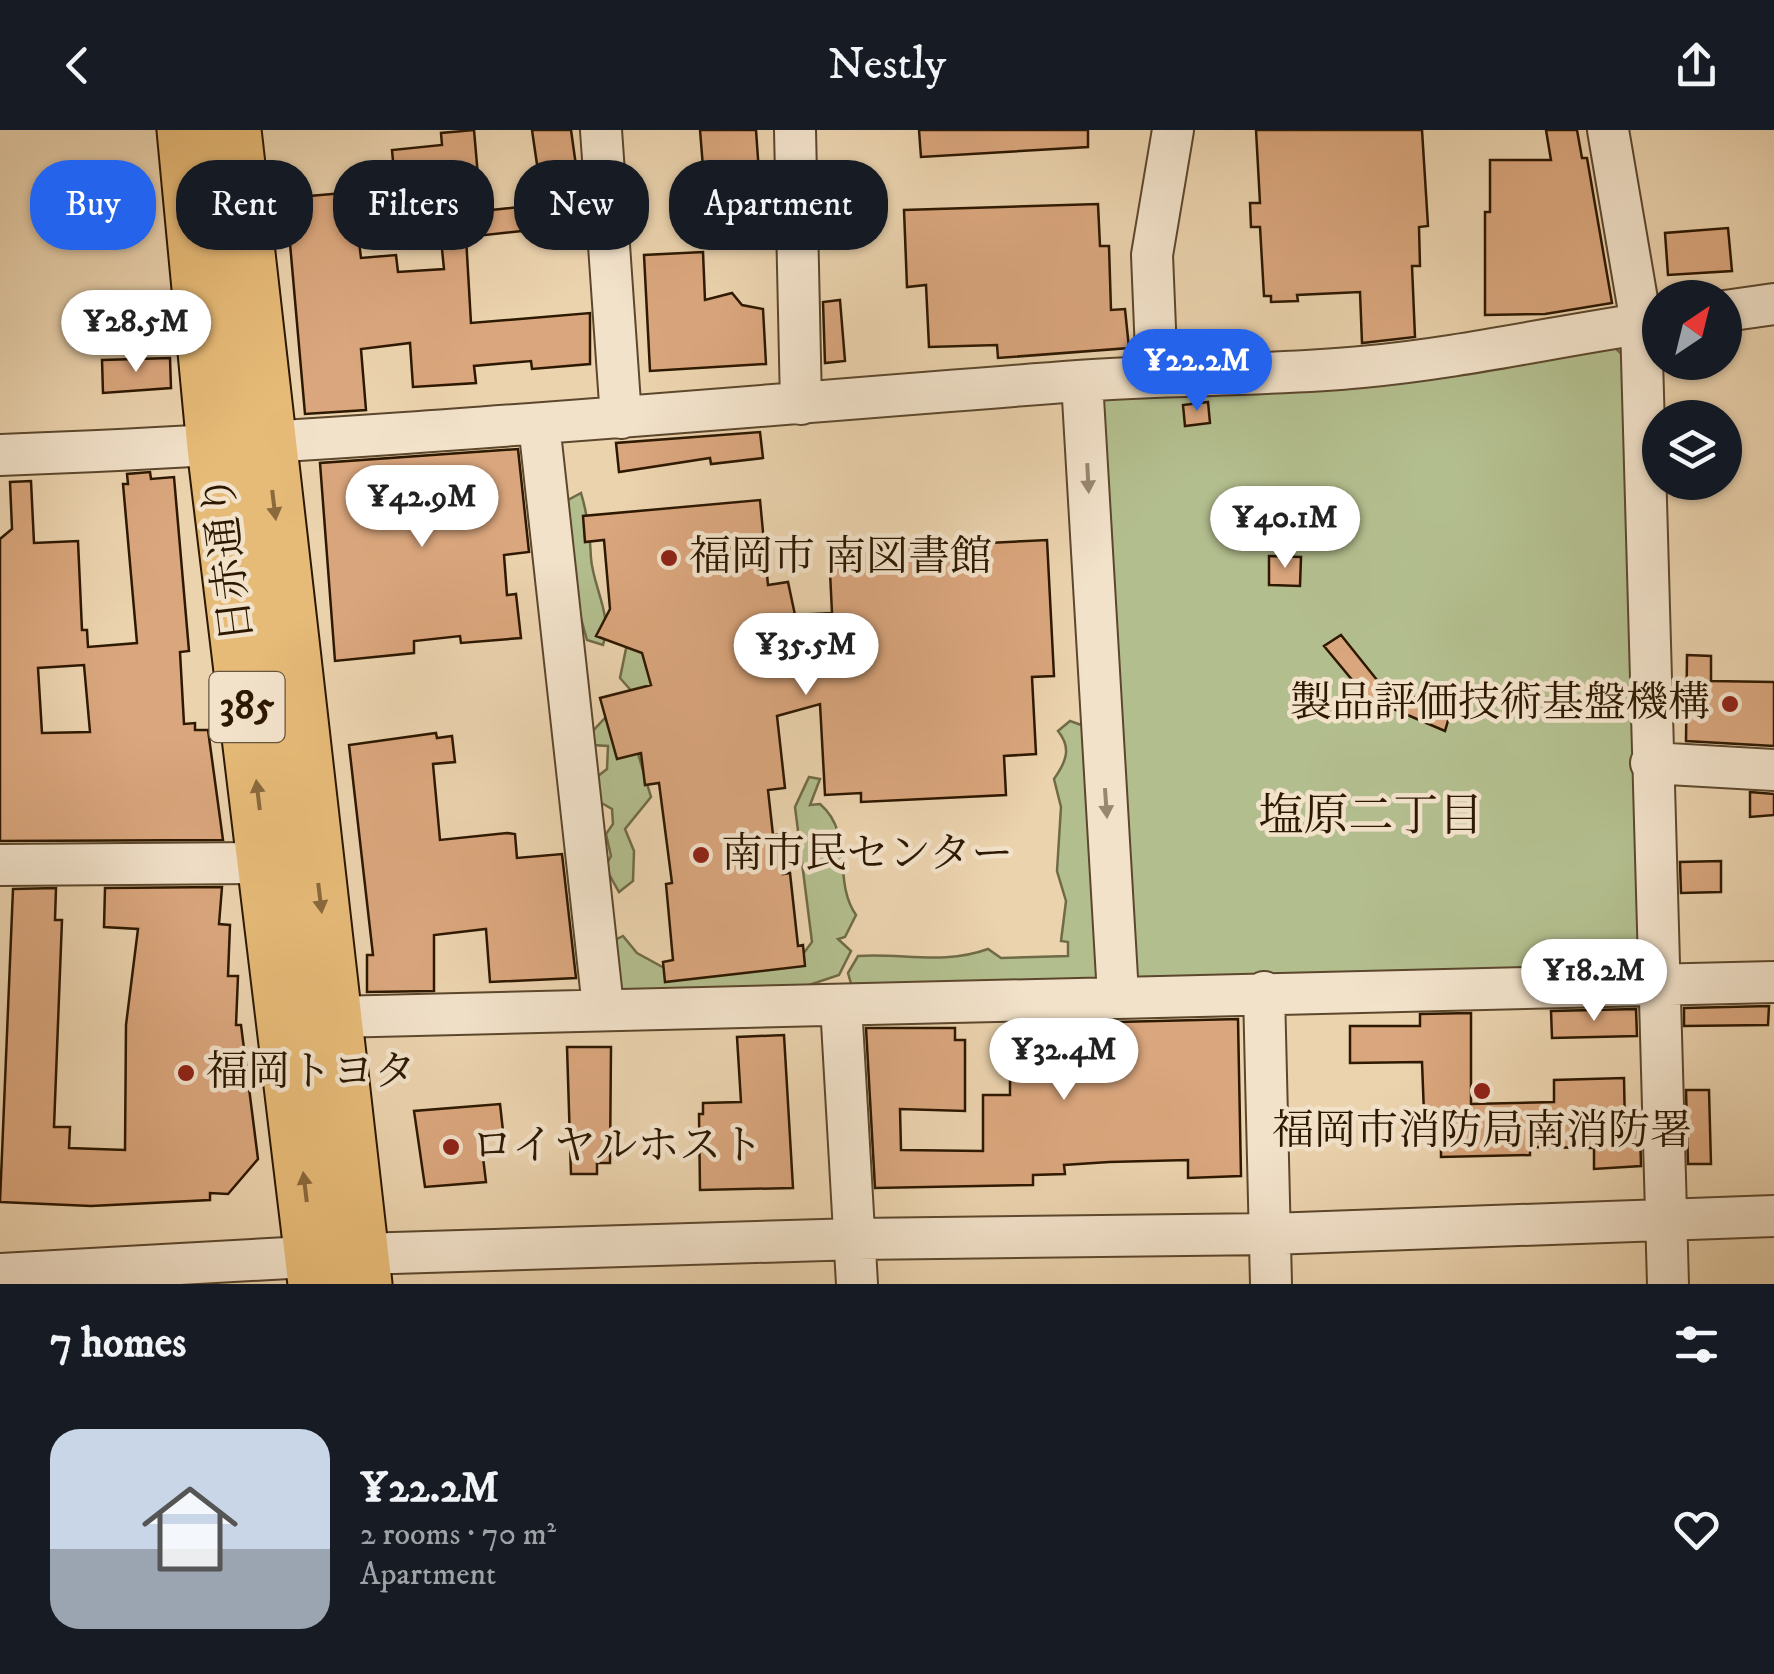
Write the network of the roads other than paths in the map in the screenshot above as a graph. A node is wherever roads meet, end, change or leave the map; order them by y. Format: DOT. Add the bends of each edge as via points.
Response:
graph roads {
  1 [pos="601,130"];
  2 [pos="795,130"];
  3 [pos="1173,130"];
  4 [pos="1608,130"];
  5 [pos="206,131"];
  6 [pos="1642,282"];
  7 [pos="1774,304"];
  8 [pos="1742,309"];
  9 [pos="1642,323"];
  10 [pos="1157,378"];
  11 [pos="1651,380"];
  12 [pos="1082,381"];
  13 [pos="801,404"];
  14 [pos="621,418"];
  15 [pos="540,424"];
  16 [pos="241,444"];
  17 [pos="0,455"];
  18 [pos="1651,763"];
  19 [pos="1774,770"];
  20 [pos="266,863"];
  21 [pos="0,865"];
  22 [pos="1774,982"];
  23 [pos="1658,984"];
  24 [pos="1264,992"];
  25 [pos="1118,995"];
  26 [pos="841,1006"];
  27 [pos="604,1007"];
  28 [pos="334,1017"];
  29 [pos="1774,1216"];
  30 [pos="1667,1219"];
  31 [pos="1270,1234"];
  32 [pos="856,1239"];
  33 [pos="338,1270"];
  34 [pos="8,1277"];
  35 [pos="857,1284"];
  36 [pos="1271,1284"];
  37 [pos="1668,1284"];
  1 -- 14 [label="street"];
  2 -- 13 [label="street"];
  3 -- 10 [label="street" via="1152,254"];
  4 -- 6 [label="street"];
  5 -- 16 [label="highway, 日赤通り / 385"];
  7 -- 8 [label="street"];
  9 -- 10 [label="street" via="1364,367"];
  10 -- 12 [label="street"];
  11 -- 18 [label="street"];
  12 -- 13 [label="street"];
  12 -- 25 [label="street, one-way"];
  13 -- 14 [label="street"];
  14 -- 15 [label="street"];
  15 -- 16 [label="street"];
  15 -- 27 [label="street"];
  16 -- 17 [label="street"];
  20 -- 16 [label="highway, 日赤通り / 385, one-way"];
  16 -- 28 [label="highway, 日赤通り / 385, one-way"];
  18 -- 19 [label="street"];
  18 -- 23 [label="street"];
  20 -- 21 [label="street"];
  33 -- 20 [label="highway, 日赤通り / 385, one-way"];
  22 -- 23 [label="street"];
  23 -- 24 [label="street"];
  23 -- 30 [label="street"];
  24 -- 25 [label="street"];
  24 -- 31 [label="street"];
  25 -- 26 [label="street"];
  26 -- 27 [label="street"];
  26 -- 32 [label="street"];
  27 -- 28 [label="street"];
  28 -- 33 [label="highway, 日赤通り / 385" via="354,1172"];
  29 -- 30 [label="street"];
  30 -- 31 [label="street"];
  30 -- 37 [label="street"];
  31 -- 32 [label="street"];
  31 -- 36 [label="street"];
  32 -- 33 [label="street"];
  32 -- 35 [label="street"];
  33 -- 34 [label="street"];
}
